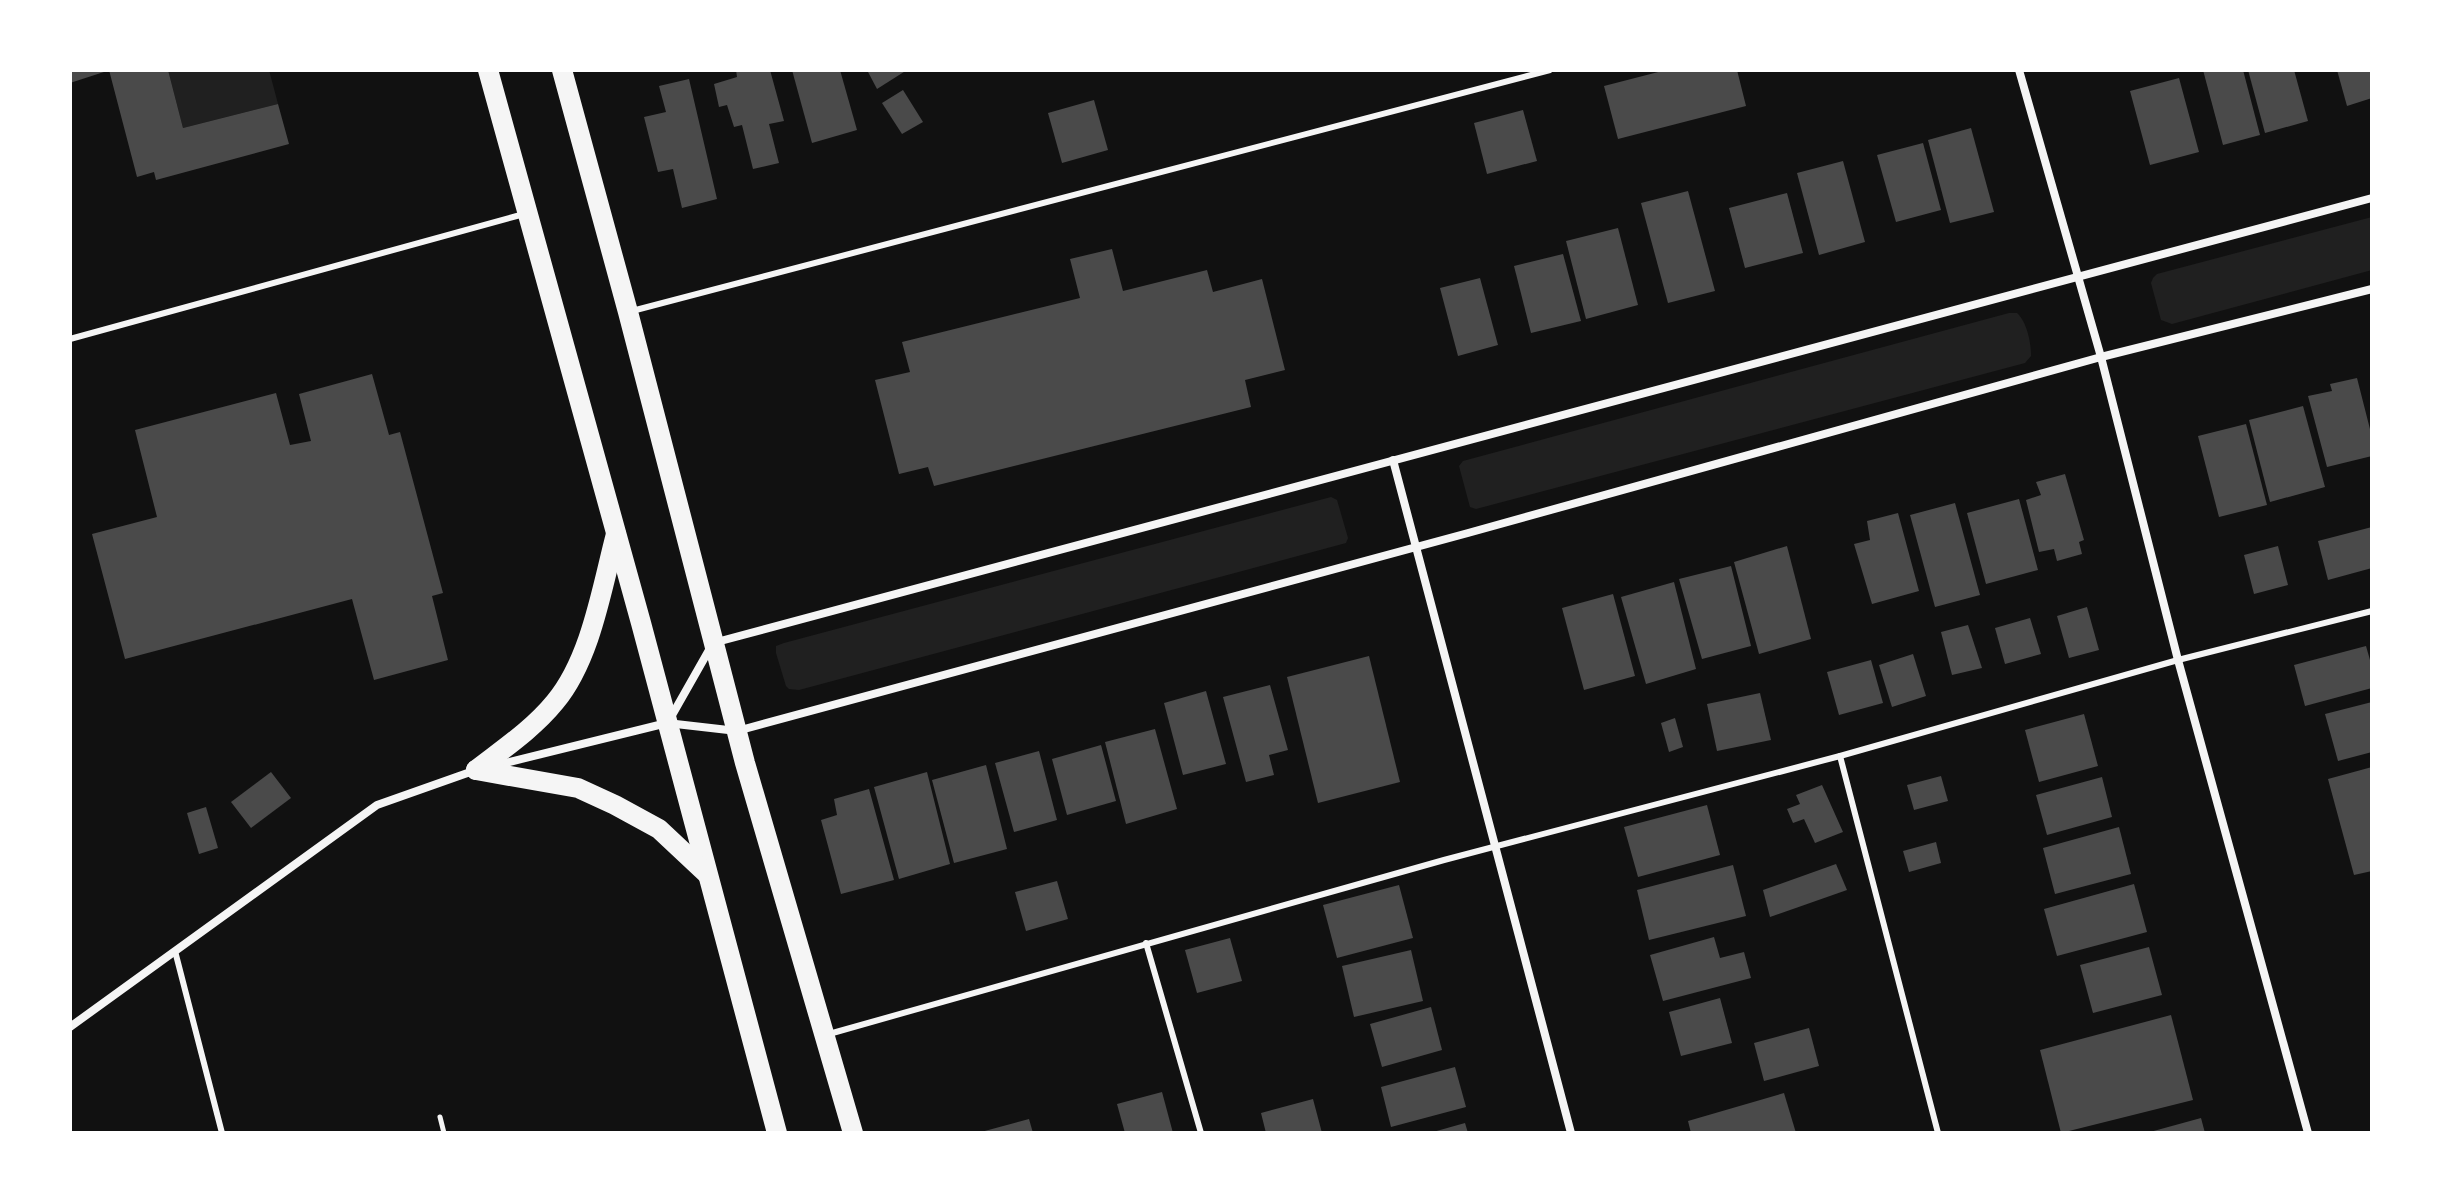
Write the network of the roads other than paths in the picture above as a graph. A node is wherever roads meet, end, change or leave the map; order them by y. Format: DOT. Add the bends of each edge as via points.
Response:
graph roads {
  1 [pos="488,70"];
  2 [pos="562,70"];
  3 [pos="1550,70"];
  4 [pos="2019,70"];
  5 [pos="2372,198"];
  6 [pos="527,214"];
  7 [pos="2079,278"];
  8 [pos="2372,289"];
  9 [pos="628,312"];
  10 [pos="70,339"];
  11 [pos="2101,357"];
  12 [pos="1393,460"];
  13 [pos="616,534"];
  14 [pos="1417,546"];
  15 [pos="2372,611"];
  16 [pos="713,643"];
  17 [pos="2178,660"];
  18 [pos="667,723"];
  19 [pos="737,731"];
  20 [pos="1840,756"];
  21 [pos="476,770"];
  22 [pos="1494,848"];
  23 [pos="707,874"];
  24 [pos="1146,943"];
  25 [pos="175,951"];
  26 [pos="70,1027"];
  27 [pos="825,1035"];
  28 [pos="222,1133"];
  29 [pos="777,1133"];
  30 [pos="853,1133"];
  31 [pos="1201,1133"];
  32 [pos="1571,1133"];
  33 [pos="1938,1133"];
  34 [pos="2308,1133"];
  1 -- 6 [label="main road"];
  2 -- 9 [label="main road"];
  3 -- 9 [label="lane"];
  4 -- 7 [label="street"];
  5 -- 7 [label="street"];
  6 -- 10 [label="lane"];
  6 -- 13 [label="main road"];
  7 -- 11 [label="street"];
  7 -- 12 [label="street"];
  8 -- 11 [label="street"];
  9 -- 16 [label="main road"];
  11 -- 14 [label="street"];
  11 -- 17 [label="street"];
  12 -- 14 [label="street"];
  12 -- 16 [label="street"];
  13 -- 18 [label="main road"];
  13 -- 21 [label="main road" via="577,669 534,725"];
  14 -- 19 [label="street"];
  14 -- 22 [label="street"];
  15 -- 17 [label="lane"];
  16 -- 18 [label="street"];
  16 -- 19 [label="main road"];
  17 -- 20 [label="lane"];
  17 -- 34 [label="street"];
  18 -- 19 [label="street"];
  18 -- 21 [label="street"];
  18 -- 23 [label="main road"];
  19 -- 27 [label="main road"];
  20 -- 22 [label="lane"];
  20 -- 33 [label="lane"];
  21 -- 23 [label="main road" via="578,788 659,829"];
  21 -- 25 [label="street" via="377,805"];
  22 -- 24 [label="lane"];
  22 -- 32 [label="street"];
  23 -- 29 [label="main road"];
  24 -- 27 [label="lane"];
  24 -- 31 [label="lane"];
  25 -- 26 [label="street"];
  25 -- 28 [label="lane"];
  27 -- 30 [label="main road"];
}
